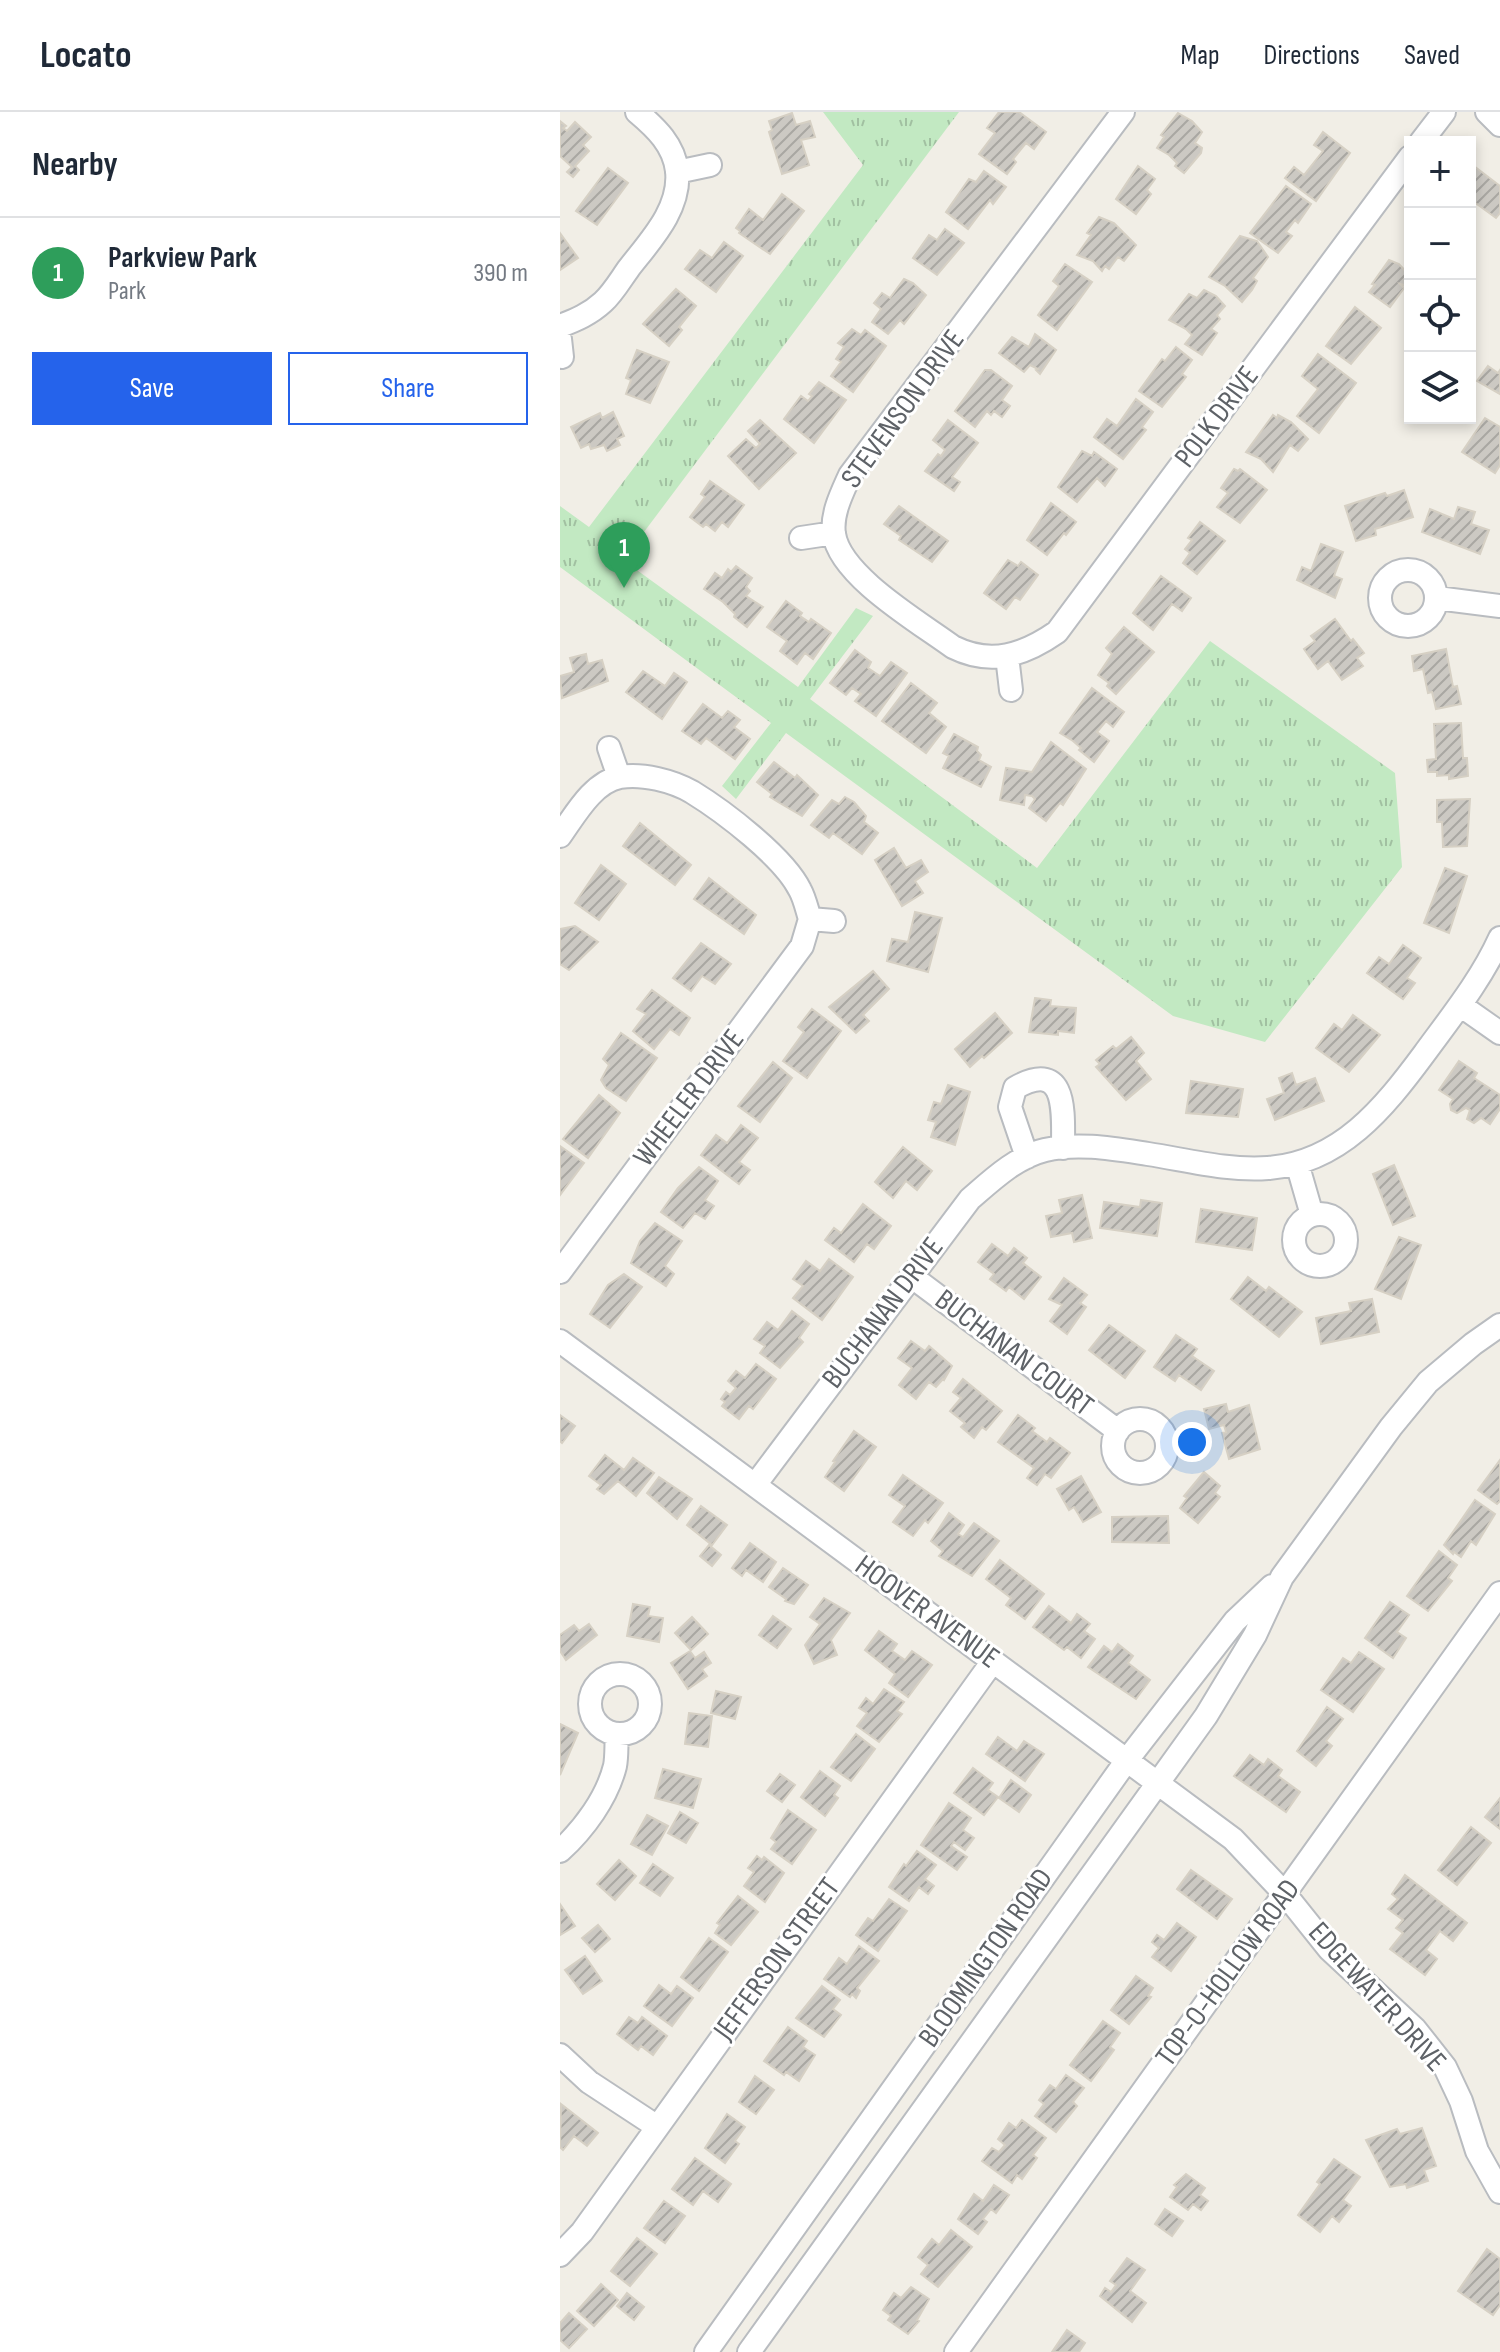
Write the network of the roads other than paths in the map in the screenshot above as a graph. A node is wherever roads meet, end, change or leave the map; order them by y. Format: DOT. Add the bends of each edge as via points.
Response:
graph roads {
  1 [pos="637,112"];
  2 [pos="1123,112"];
  3 [pos="1444,112"];
  4 [pos="1487,112"];
  5 [pos="1500,125"];
  6 [pos="1426,136"];
  7 [pos="710,165"];
  8 [pos="1404,165"];
  9 [pos="677,172"];
  10 [pos="560,326"];
  11 [pos="834,533"];
  12 [pos="801,538"];
  13 [pos="1437,598"];
  14 [pos="1500,606"];
  15 [pos="1007,656"];
  16 [pos="1011,690"];
  17 [pos="609,748"];
  18 [pos="619,777"];
  19 [pos="560,836"];
  20 [pos="810,919"];
  21 [pos="834,921"];
  22 [pos="1500,938"];
  23 [pos="1460,1005"];
  24 [pos="1500,1033"];
  25 [pos="1063,1148"];
  26 [pos="1027,1157"];
  27 [pos="1297,1163"];
  28 [pos="1312,1215"];
  29 [pos="560,1272"];
  30 [pos="911,1276"];
  31 [pos="1500,1325"];
  32 [pos="560,1341"];
  33 [pos="1118,1431"];
  34 [pos="755,1485"];
  35 [pos="1282,1577"];
  36 [pos="1500,1593"];
  37 [pos="993,1661"];
  38 [pos="617,1734"];
  39 [pos="1127,1760"];
  40 [pos="1158,1782"];
  41 [pos="560,1851"];
  42 [pos="1285,1894"];
  43 [pos="560,2055"];
  44 [pos="656,2126"];
  45 [pos="1500,2192"];
  46 [pos="560,2255"];
  47 [pos="706,2352"];
  48 [pos="749,2352"];
  49 [pos="956,2352"];
  1 -- 9 [label="street" via="671,149"];
  2 -- 11 [label="street, STEVENSON DRIVE" via="850,475"];
  3 -- 6 [label="street"];
  4 -- 5 [label="street"];
  7 -- 9 [label="street"];
  8 -- 15 [label="street, POLK DRIVE" via="1057,632"];
  9 -- 10 [label="street" via="676,195 662,224 605,300"];
  11 -- 12 [label="street"];
  11 -- 15 [label="street" via="839,553 853,570 953,647 972,656"];
  13 -- 14 [label="street"];
  15 -- 16 [label="street"];
  17 -- 18 [label="street"];
  18 -- 19 [label="street" via="598,787"];
  18 -- 20 [label="street" via="641,777 690,791 763,844 800,890"];
  20 -- 21 [label="street"];
  20 -- 29 [label="street, WHEELER DRIVE" via="802,946"];
  22 -- 23 [label="street, BUCHANAN DRIVE"];
  23 -- 24 [label="street"];
  23 -- 27 [label="street, BUCHANAN DRIVE" via="1366,1124"];
  25 -- 26 [label="street, BUCHANAN DRIVE"];
  25 -- 26 [label="street" via="1060,1092 1047,1080 1032,1079 1015,1088 1010,1107"];
  25 -- 27 [label="street, BUCHANAN DRIVE" via="1113,1148 1241,1168"];
  26 -- 30 [label="street, BUCHANAN DRIVE" via="970,1199"];
  27 -- 28 [label="street"];
  30 -- 33 [label="street, BUCHANAN COURT"];
  30 -- 34 [label="street, BUCHANAN DRIVE"];
  31 -- 35 [label="street, BLOOMINGTON ROAD" via="1428,1382"];
  32 -- 34 [label="street, HOOVER AVENUE"];
  34 -- 37 [label="street, HOOVER AVENUE"];
  35 -- 39 [label="street, BLOOMINGTON ROAD" via="1235,1621"];
  35 -- 40 [label="street, BLOOMINGTON ROAD" via="1255,1635"];
  36 -- 42 [label="street, TOP-O-HOLLOW ROAD"];
  37 -- 39 [label="street, HOOVER AVENUE"];
  37 -- 44 [label="street, JEFFERSON STREET"];
  38 -- 41 [label="street" via="615,1765 605,1791"];
  39 -- 40 [label="street, HOOVER AVENUE"];
  39 -- 47 [label="street, BLOOMINGTON ROAD"];
  40 -- 42 [label="street, HOOVER AVENUE" via="1233,1839"];
  40 -- 48 [label="street, BLOOMINGTON ROAD"];
  42 -- 45 [label="street, EDGEWATER DRIVE" via="1329,1949 1415,2029 1445,2067 1477,2151"];
  42 -- 49 [label="street, TOP-O-HOLLOW ROAD"];
  43 -- 44 [label="street" via="589,2082"];
  44 -- 46 [label="street, JEFFERSON STREET"];
}
